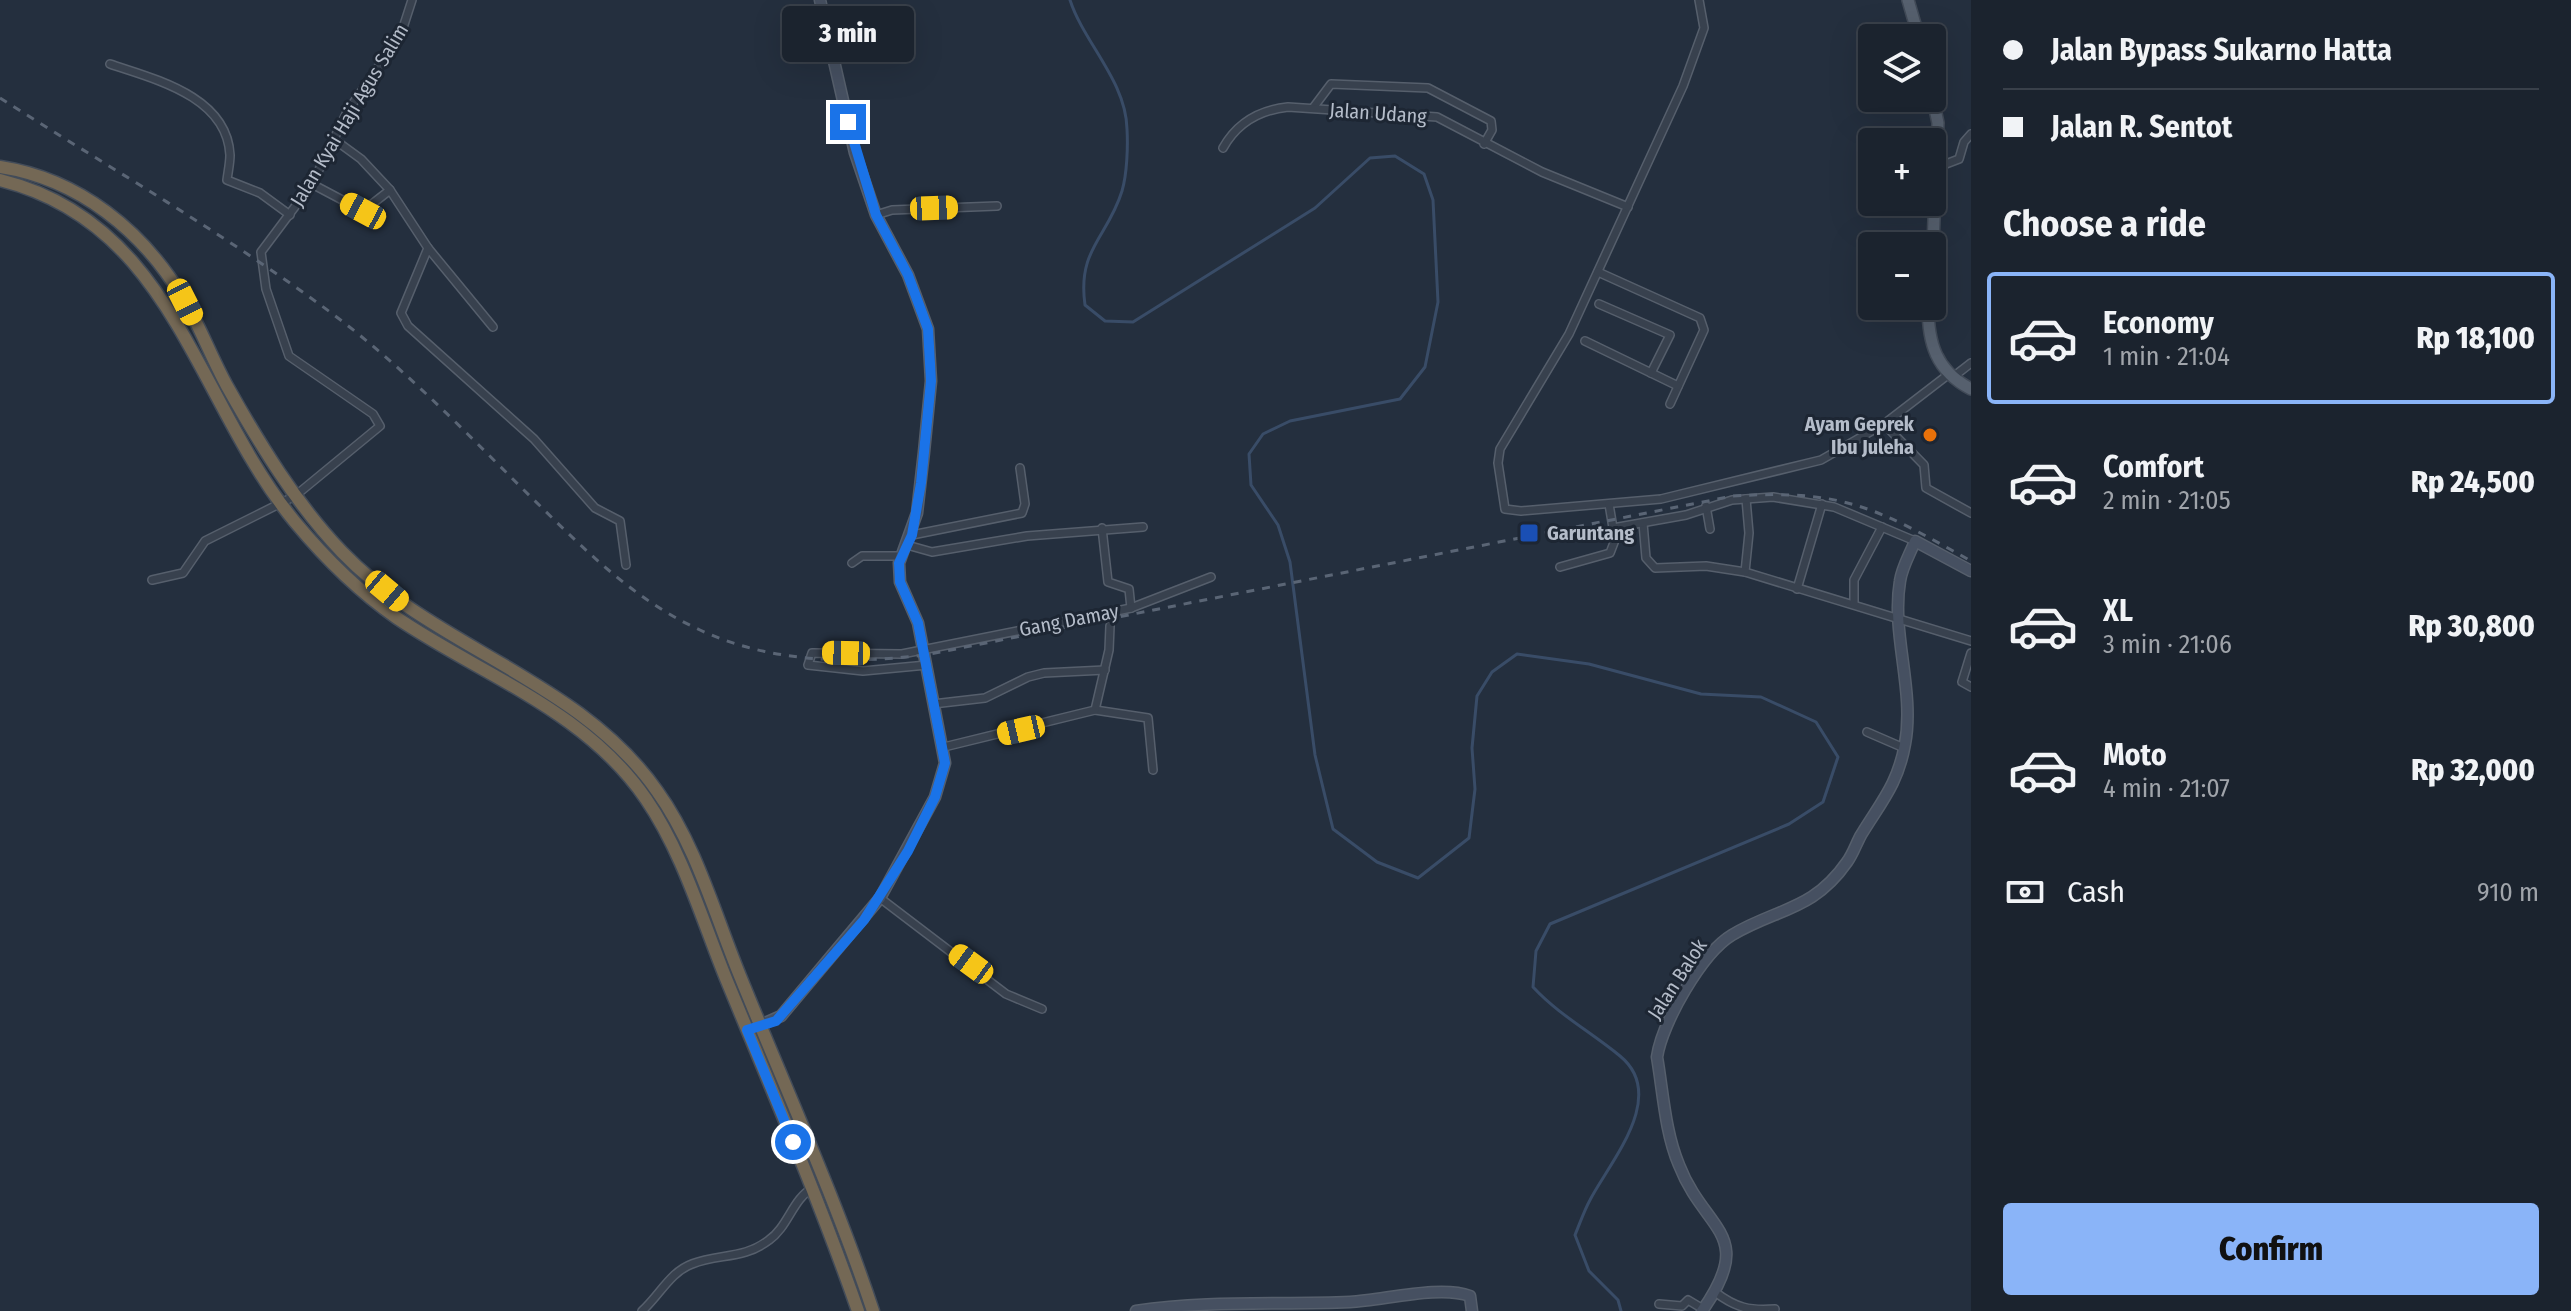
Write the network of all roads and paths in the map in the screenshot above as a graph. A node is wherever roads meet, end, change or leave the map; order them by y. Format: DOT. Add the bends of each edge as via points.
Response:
graph roads {
  1 [pos="412,0"];
  2 [pos="820,0"];
  3 [pos="1699,0"];
  4 [pos="1908,0"];
  5 [pos="1915,24"];
  6 [pos="110,64"];
  7 [pos="1312,108"];
  8 [pos="1971,134"];
  9 [pos="335,140"];
  10 [pos="1484,144"];
  11 [pos="1223,148"];
  12 [pos="1946,164"];
  13 [pos="0,167"];
  14 [pos="0,180"];
  15 [pos="312,184"];
  16 [pos="390,190"];
  17 [pos="997,206"];
  18 [pos="1628,207"];
  19 [pos="290,215"];
  20 [pos="876,215"];
  21 [pos="428,248"];
  22 [pos="1598,272"];
  23 [pos="1599,304"];
  24 [pos="1928,320"];
  25 [pos="493,327"];
  26 [pos="1585,341"];
  27 [pos="1971,363"];
  28 [pos="1651,373"];
  29 [pos="1951,376"];
  30 [pos="1678,386"];
  31 [pos="1971,389"];
  32 [pos="1670,404"];
  33 [pos="1884,424"];
  34 [pos="1020,468"];
  35 [pos="295,496"];
  36 [pos="1746,499"];
  37 [pos="282,504"];
  38 [pos="1609,504"];
  39 [pos="1822,504"];
  40 [pos="1706,506"];
  41 [pos="1971,513"];
  42 [pos="1643,523"];
  43 [pos="1143,527"];
  44 [pos="1882,527"];
  45 [pos="1102,528"];
  46 [pos="1613,528"];
  47 [pos="1710,529"];
  48 [pos="909,540"];
  49 [pos="1915,541"];
  50 [pos="899,556"];
  51 [pos="852,563"];
  52 [pos="626,565"];
  53 [pos="1560,567"];
  54 [pos="1971,571"];
  55 [pos="1745,572"];
  56 [pos="1211,577"];
  57 [pos="152,580"];
  58 [pos="1797,589"];
  59 [pos="1854,604"];
  60 [pos="1131,608"];
  61 [pos="1900,618"];
  62 [pos="1110,626"];
  63 [pos="1971,641"];
  64 [pos="924,650"];
  65 [pos="1971,653"];
  66 [pos="927,665"];
  67 [pos="1105,670"];
  68 [pos="1971,687"];
  69 [pos="933,704"];
  70 [pos="1095,710"];
  71 [pos="1867,732"];
  72 [pos="944,747"];
  73 [pos="1904,748"];
  74 [pos="1153,770"];
  75 [pos="880,898"];
  76 [pos="1042,1009"];
  77 [pos="762,1026"];
  78 [pos="747,1030"];
  79 [pos="813,1188"];
  80 [pos="1715,1292"];
  81 [pos="1659,1304"];
  82 [pos="1775,1309"];
  83 [pos="1702,1310"];
  84 [pos="642,1311"];
  85 [pos="858,1311"];
  86 [pos="873,1311"];
  87 [pos="1136,1311"];
  88 [pos="1472,1311"];
  1 -- 9 [label="street, Jalan Kyai Haji Agus Salim" via="401,34 351,105"];
  2 -- 20 [label="street" via="855,153"];
  3 -- 18 [label="street" via="1704,28"];
  4 -- 5 [label="main road"];
  6 -- 19 [label="street" via="185,89 221,129 230,154 227,180 260,193"];
  7 -- 10 [label="street, Jalan Udang" via="1437,117"];
  7 -- 10 [label="street, Jalan Udang" via="1331,84 1428,88 1491,121"];
  7 -- 11 [label="street, Jalan Udang" via="1267,109 1230,135"];
  8 -- 12 [label="street" via="1959,159"];
  9 -- 15 [label="street, Jalan Kyai Haji Agus Salim"];
  9 -- 16 [label="street"];
  10 -- 18 [label="street, Jalan Udang"];
  13 -- 35 [label="highway" via="30,173 91,200 159,262"];
  14 -- 37 [label="highway" via="50,198 125,249 172,315"];
  15 -- 16 [label="street" via="363,211"];
  15 -- 19 [label="street, Jalan Kyai Haji Agus Salim"];
  16 -- 21 [label="street"];
  17 -- 20 [label="street"];
  18 -- 22 [label="street"];
  19 -- 35 [label="street, Jalan Kyai Haji Agus Salim" via="267,242 260,264 289,356 381,422"];
  20 -- 48 [label="street" via="908,275 928,329 931,381"];
  21 -- 25 [label="street"];
  21 -- 52 [label="street" via="401,313 408,326 534,439 595,508 620,521"];
  22 -- 30 [label="street" via="1700,318 1704,330"];
  22 -- 38 [label="street" via="1551,368 1500,449 1498,463 1507,511"];
  23 -- 28 [label="street" via="1670,335"];
  24 -- 29 [label="main road" via="1928,338"];
  26 -- 28 [label="street"];
  27 -- 29 [label="street"];
  28 -- 30 [label="street"];
  29 -- 31 [label="main road"];
  29 -- 33 [label="street"];
  30 -- 32 [label="street"];
  33 -- 38 [label="street" via="1821,460 1661,499"];
  33 -- 41 [label="street" via="1924,465 1926,488"];
  34 -- 48 [label="street" via="1022,513"];
  35 -- 37 [label="street, Jalan Kyai Haji Agus Salim"];
  35 -- 77 [label="highway" via="342,553 410,610 547,690 629,756 674,816"];
  36 -- 39 [label="street"];
  36 -- 40 [label="street"];
  36 -- 55 [label="street"];
  37 -- 57 [label="street, Jalan Kyai Haji Agus Salim" via="205,541 183,573"];
  37 -- 78 [label="highway" via="353,584 398,618 564,716 620,766 668,836"];
  38 -- 46 [label="street"];
  39 -- 44 [label="street"];
  39 -- 58 [label="street"];
  40 -- 42 [label="street"];
  40 -- 47 [label="street"];
  42 -- 46 [label="street"];
  42 -- 55 [label="street" via="1646,558 1655,568 1702,566"];
  43 -- 45 [label="street"];
  44 -- 49 [label="street"];
  44 -- 59 [label="street" via="1854,580"];
  45 -- 48 [label="street" via="932,552"];
  45 -- 60 [label="street" via="1108,582 1129,589"];
  46 -- 53 [label="street" via="1610,553"];
  48 -- 50 [label="street"];
  49 -- 54 [label="street"];
  49 -- 61 [label="street, Jalan Balok" via="1900,578"];
  50 -- 51 [label="street" via="871,554"];
  50 -- 64 [label="street" via="900,582 911,601"];
  55 -- 58 [label="street"];
  56 -- 60 [label="street, Gang Damay"];
  58 -- 59 [label="street"];
  59 -- 61 [label="street"];
  60 -- 64 [label="street, Gang Damay"];
  61 -- 63 [label="street"];
  61 -- 73 [label="street, Jalan Balok" via="1906,674"];
  62 -- 67 [label="street"];
  64 -- 66 [label="street"];
  64 -- 66 [label="street, Gang Damay" via="809,657 810,666 863,671"];
  65 -- 68 [label="street" via="1962,682"];
  66 -- 69 [label="street"];
  67 -- 69 [label="street" via="1044,673 985,698"];
  67 -- 70 [label="street"];
  69 -- 72 [label="street"];
  70 -- 72 [label="street"];
  70 -- 74 [label="street" via="1148,718"];
  71 -- 73 [label="street"];
  72 -- 75 [label="street" via="935,797"];
  73 -- 80 [label="street, Jalan Balok" via="1888,798 1837,875 1806,904 1721,943 1659,1043 1672,1146 1726,1248 1725,1273"];
  75 -- 76 [label="street" via="1006,994"];
  75 -- 77 [label="street" via="781,1016"];
  77 -- 78 [label="street"];
  77 -- 86 [label="highway"];
  78 -- 79 [label="highway"];
  79 -- 84 [label="street" via="767,1242 677,1272"];
  79 -- 85 [label="highway"];
  80 -- 82 [label="street" via="1749,1311"];
  80 -- 83 [label="street, Jalan Balok"];
  81 -- 83 [label="street" via="1682,1306 1688,1300"];
  87 -- 88 [label="street" via="1187,1303 1349,1302 1416,1297 1434,1290 1470,1296"];
}
